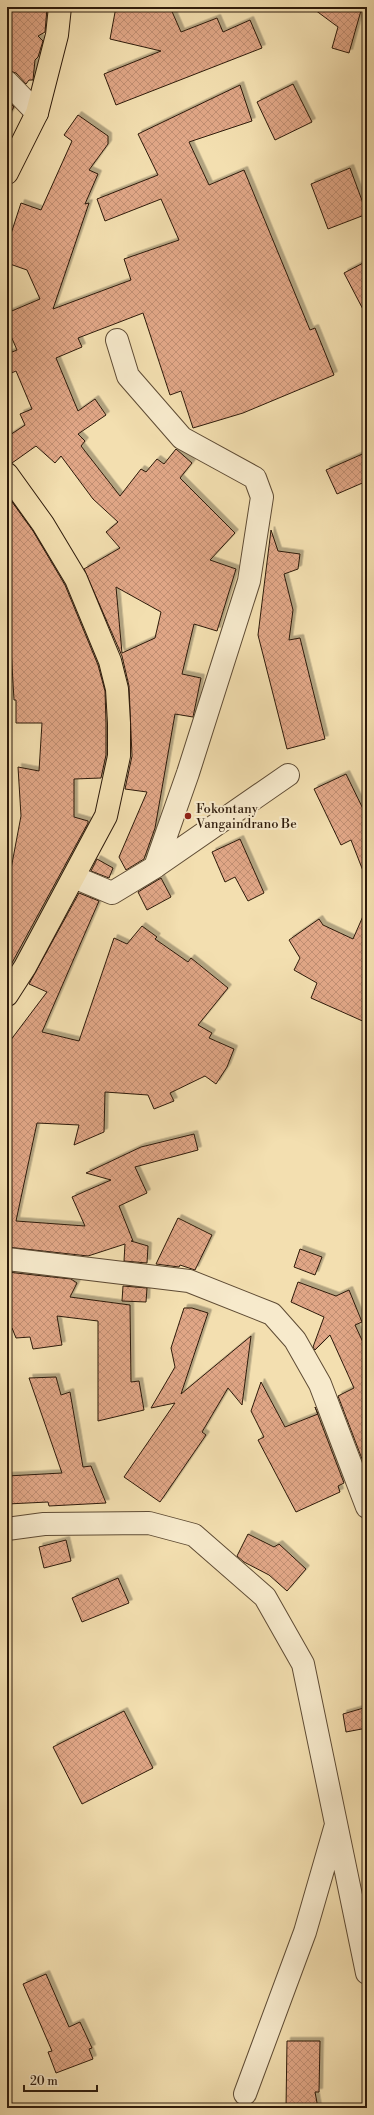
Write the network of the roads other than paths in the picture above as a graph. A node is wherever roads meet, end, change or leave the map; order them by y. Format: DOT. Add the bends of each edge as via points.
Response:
graph roads {
  1 [pos="60,7"];
  2 [pos="7,82"];
  3 [pos="37,113"];
  4 [pos="7,173"];
  5 [pos="117,340"];
  6 [pos="7,474"];
  7 [pos="288,775"];
  8 [pos="155,867"];
  9 [pos="74,877"];
  10 [pos="7,995"];
  11 [pos="7,1259"];
  12 [pos="367,1507"];
  13 [pos="7,1528"];
  14 [pos="336,1824"];
  15 [pos="367,1973"];
  16 [pos="245,2094"];
  1 -- 3 [label="main road" via="57,35"];
  2 -- 3 [label="street"];
  3 -- 4 [label="main road"];
  5 -- 8 [label="street" via="128,376 182,438 255,478 262,497 249,581"];
  6 -- 9 [label="main road" via="43,524 76,578 110,661 117,689 119,756 106,816"];
  7 -- 8 [label="street"];
  8 -- 9 [label="street" via="112,893"];
  9 -- 10 [label="main road"];
  11 -- 12 [label="street" via="189,1281 272,1314 295,1340 320,1384"];
  13 -- 14 [label="street" via="44,1524 149,1523 194,1535 265,1597 303,1664"];
  14 -- 15 [label="street"];
  14 -- 16 [label="street" via="305,1932"];
}
